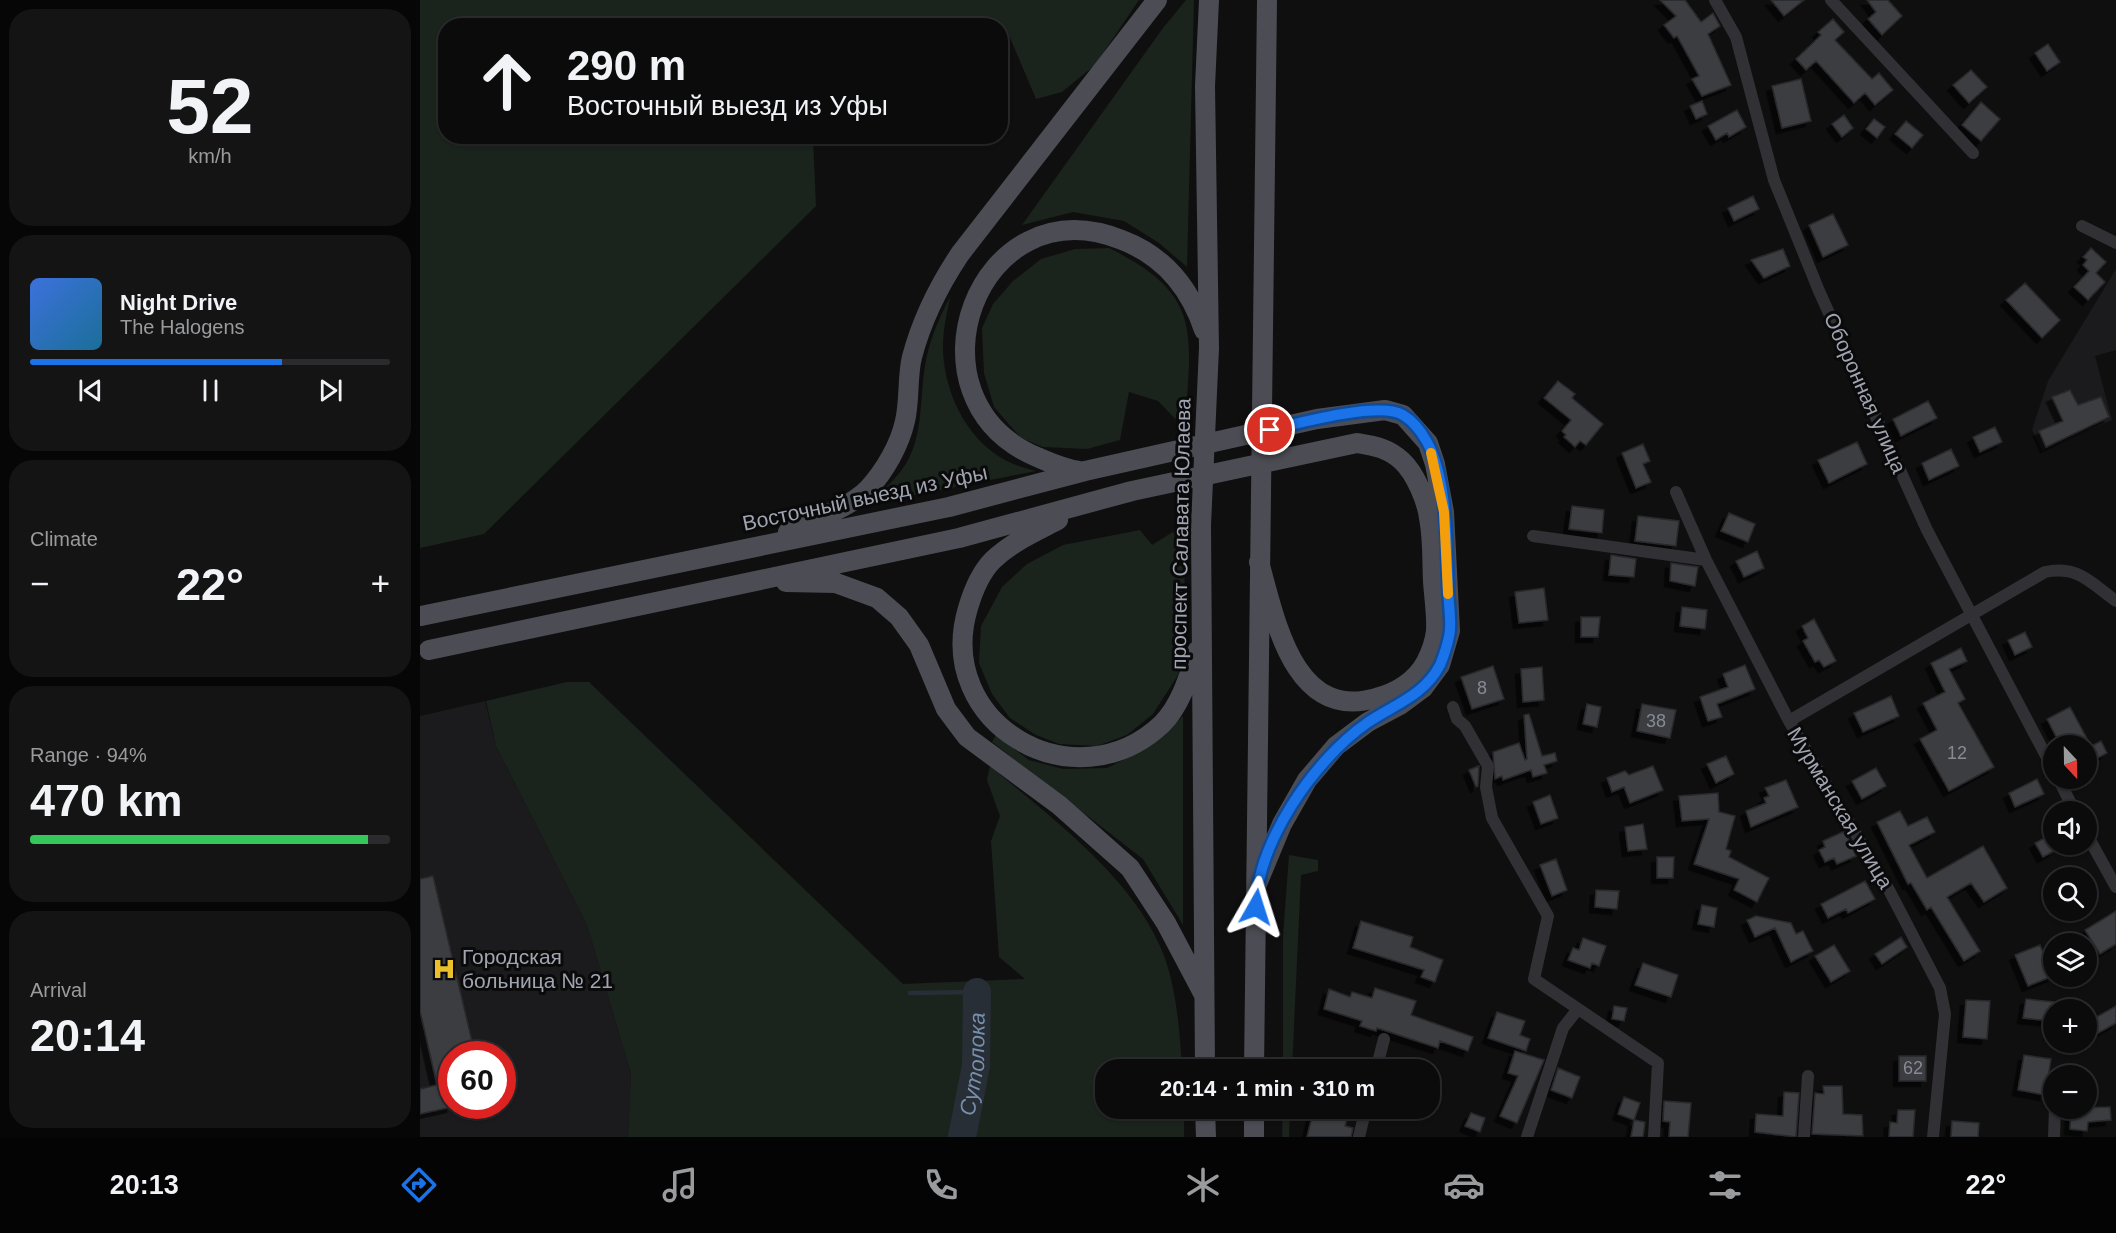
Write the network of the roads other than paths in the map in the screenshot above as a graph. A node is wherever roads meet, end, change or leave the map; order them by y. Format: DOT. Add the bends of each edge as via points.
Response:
graph roads {
  1 [pos="1157,0"];
  2 [pos="1209,0"];
  3 [pos="1268,0"];
  4 [pos="1715,0"];
  5 [pos="1831,0"];
  6 [pos="1973,153"];
  7 [pos="2082,226"];
  8 [pos="2116,243"];
  9 [pos="1209,348"];
  10 [pos="1085,471"];
  11 [pos="1676,492"];
  12 [pos="1099,500"];
  13 [pos="1533,536"];
  14 [pos="757,546"];
  15 [pos="1706,560"];
  16 [pos="1259,562"];
  17 [pos="763,579"];
  18 [pos="2116,601"];
  19 [pos="421,616"];
  20 [pos="1971,617"];
  21 [pos="1203,631"];
  22 [pos="429,650"];
  23 [pos="1453,707"];
  24 [pos="1789,721"];
  25 [pos="2043,751"];
  26 [pos="2097,853"];
  27 [pos="1257,884"];
  28 [pos="2116,887"];
  29 [pos="1204,995"];
  30 [pos="1578,1009"];
  31 [pos="1384,1039"];
  32 [pos="1205,1059"];
  33 [pos="1254,1059"];
  34 [pos="1379,1059"];
  35 [pos="1808,1076"];
  36 [pos="1205,1119"];
  37 [pos="1254,1119"];
  38 [pos="1363,1119"];
  39 [pos="2055,1119"];
  40 [pos="1206,1137"];
  41 [pos="1254,1137"];
  42 [pos="1359,1137"];
  43 [pos="1527,1137"];
  44 [pos="1654,1137"];
  45 [pos="1804,1137"];
  46 [pos="1933,1137"];
  47 [pos="2054,1137"];
  1 -- 14 [label="main road" via="940,284 926,313 912,360 905,421 897,446 882,470 868,489 845,505"];
  2 -- 9 [label="main road, проспект Салавата Юлаева" via="1205,86"];
  3 -- 16 [label="main road"];
  4 -- 20 [label="street, Оборонная улица" via="1736,37 1774,180 1819,291 1927,530"];
  5 -- 6 [label="street"];
  7 -- 8 [label="street"];
  9 -- 10 [label="main road" via="1197,310 1177,279 1146,250 1102,232 1066,230 1032,238 1009,253 987,275 969,315 964,353 968,382 994,429 1012,444 1066,470"];
  9 -- 21 [label="main road, проспект Салавата Юлаева" via="1202,525"];
  10 -- 14 [label="main road, Восточный выезд из Уфы" via="949,507"];
  10 -- 27 [label="main road, Восточный выезд из Уфы" via="1317,419 1385,410 1403,415 1428,443 1444,512 1450,631 1440,665 1423,688 1336,746 1307,780 1282,824"];
  11 -- 15 [label="street, Мурманская улица"];
  12 -- 16 [label="main road" via="1317,450 1357,443 1386,448 1404,462 1429,516 1436,633 1426,662 1411,681 1390,694 1368,701 1326,696 1294,665"];
  12 -- 17 [label="main road" via="959,538"];
  12 -- 21 [label="main road" via="1018,540 992,561 974,589 962,627 963,662 973,694 987,712 1003,729 1035,750 1077,757 1122,749 1150,733 1176,704"];
  13 -- 15 [label="street"];
  14 -- 19 [label="main road, Восточный выезд из Уфы"];
  15 -- 24 [label="street, Мурманская улица"];
  16 -- 27 [label="main road"];
  17 -- 22 [label="main road"];
  17 -- 29 [label="main road" via="836,584 877,598 899,616 919,645 946,709 967,737 1059,805 1130,868 1166,923"];
  18 -- 20 [label="street" via="2075,571 2062,568 2045,572"];
  20 -- 24 [label="street"];
  20 -- 25 [label="street, Оборонная улица"];
  21 -- 29 [label="main road, проспект Салавата Юлаева"];
  23 -- 30 [label="street" via="1488,766 1486,787 1492,818 1548,916 1534,979"];
  24 -- 46 [label="street, Мурманская улица" via="1889,890 1940,988 1945,1014"];
  26 -- 28 [label="street"];
  27 -- 33 [label="main road"];
  29 -- 32 [label="main road, проспект Салавата Юлаева"];
  30 -- 43 [label="street" via="1563,1028"];
  30 -- 44 [label="street" via="1658,1063"];
  31 -- 34 [label="street"];
  35 -- 45 [label="street"];
  36 -- 40 [label="main road"];
  37 -- 41 [label="main road"];
  38 -- 42 [label="street"];
  39 -- 47 [label="street"];
}
